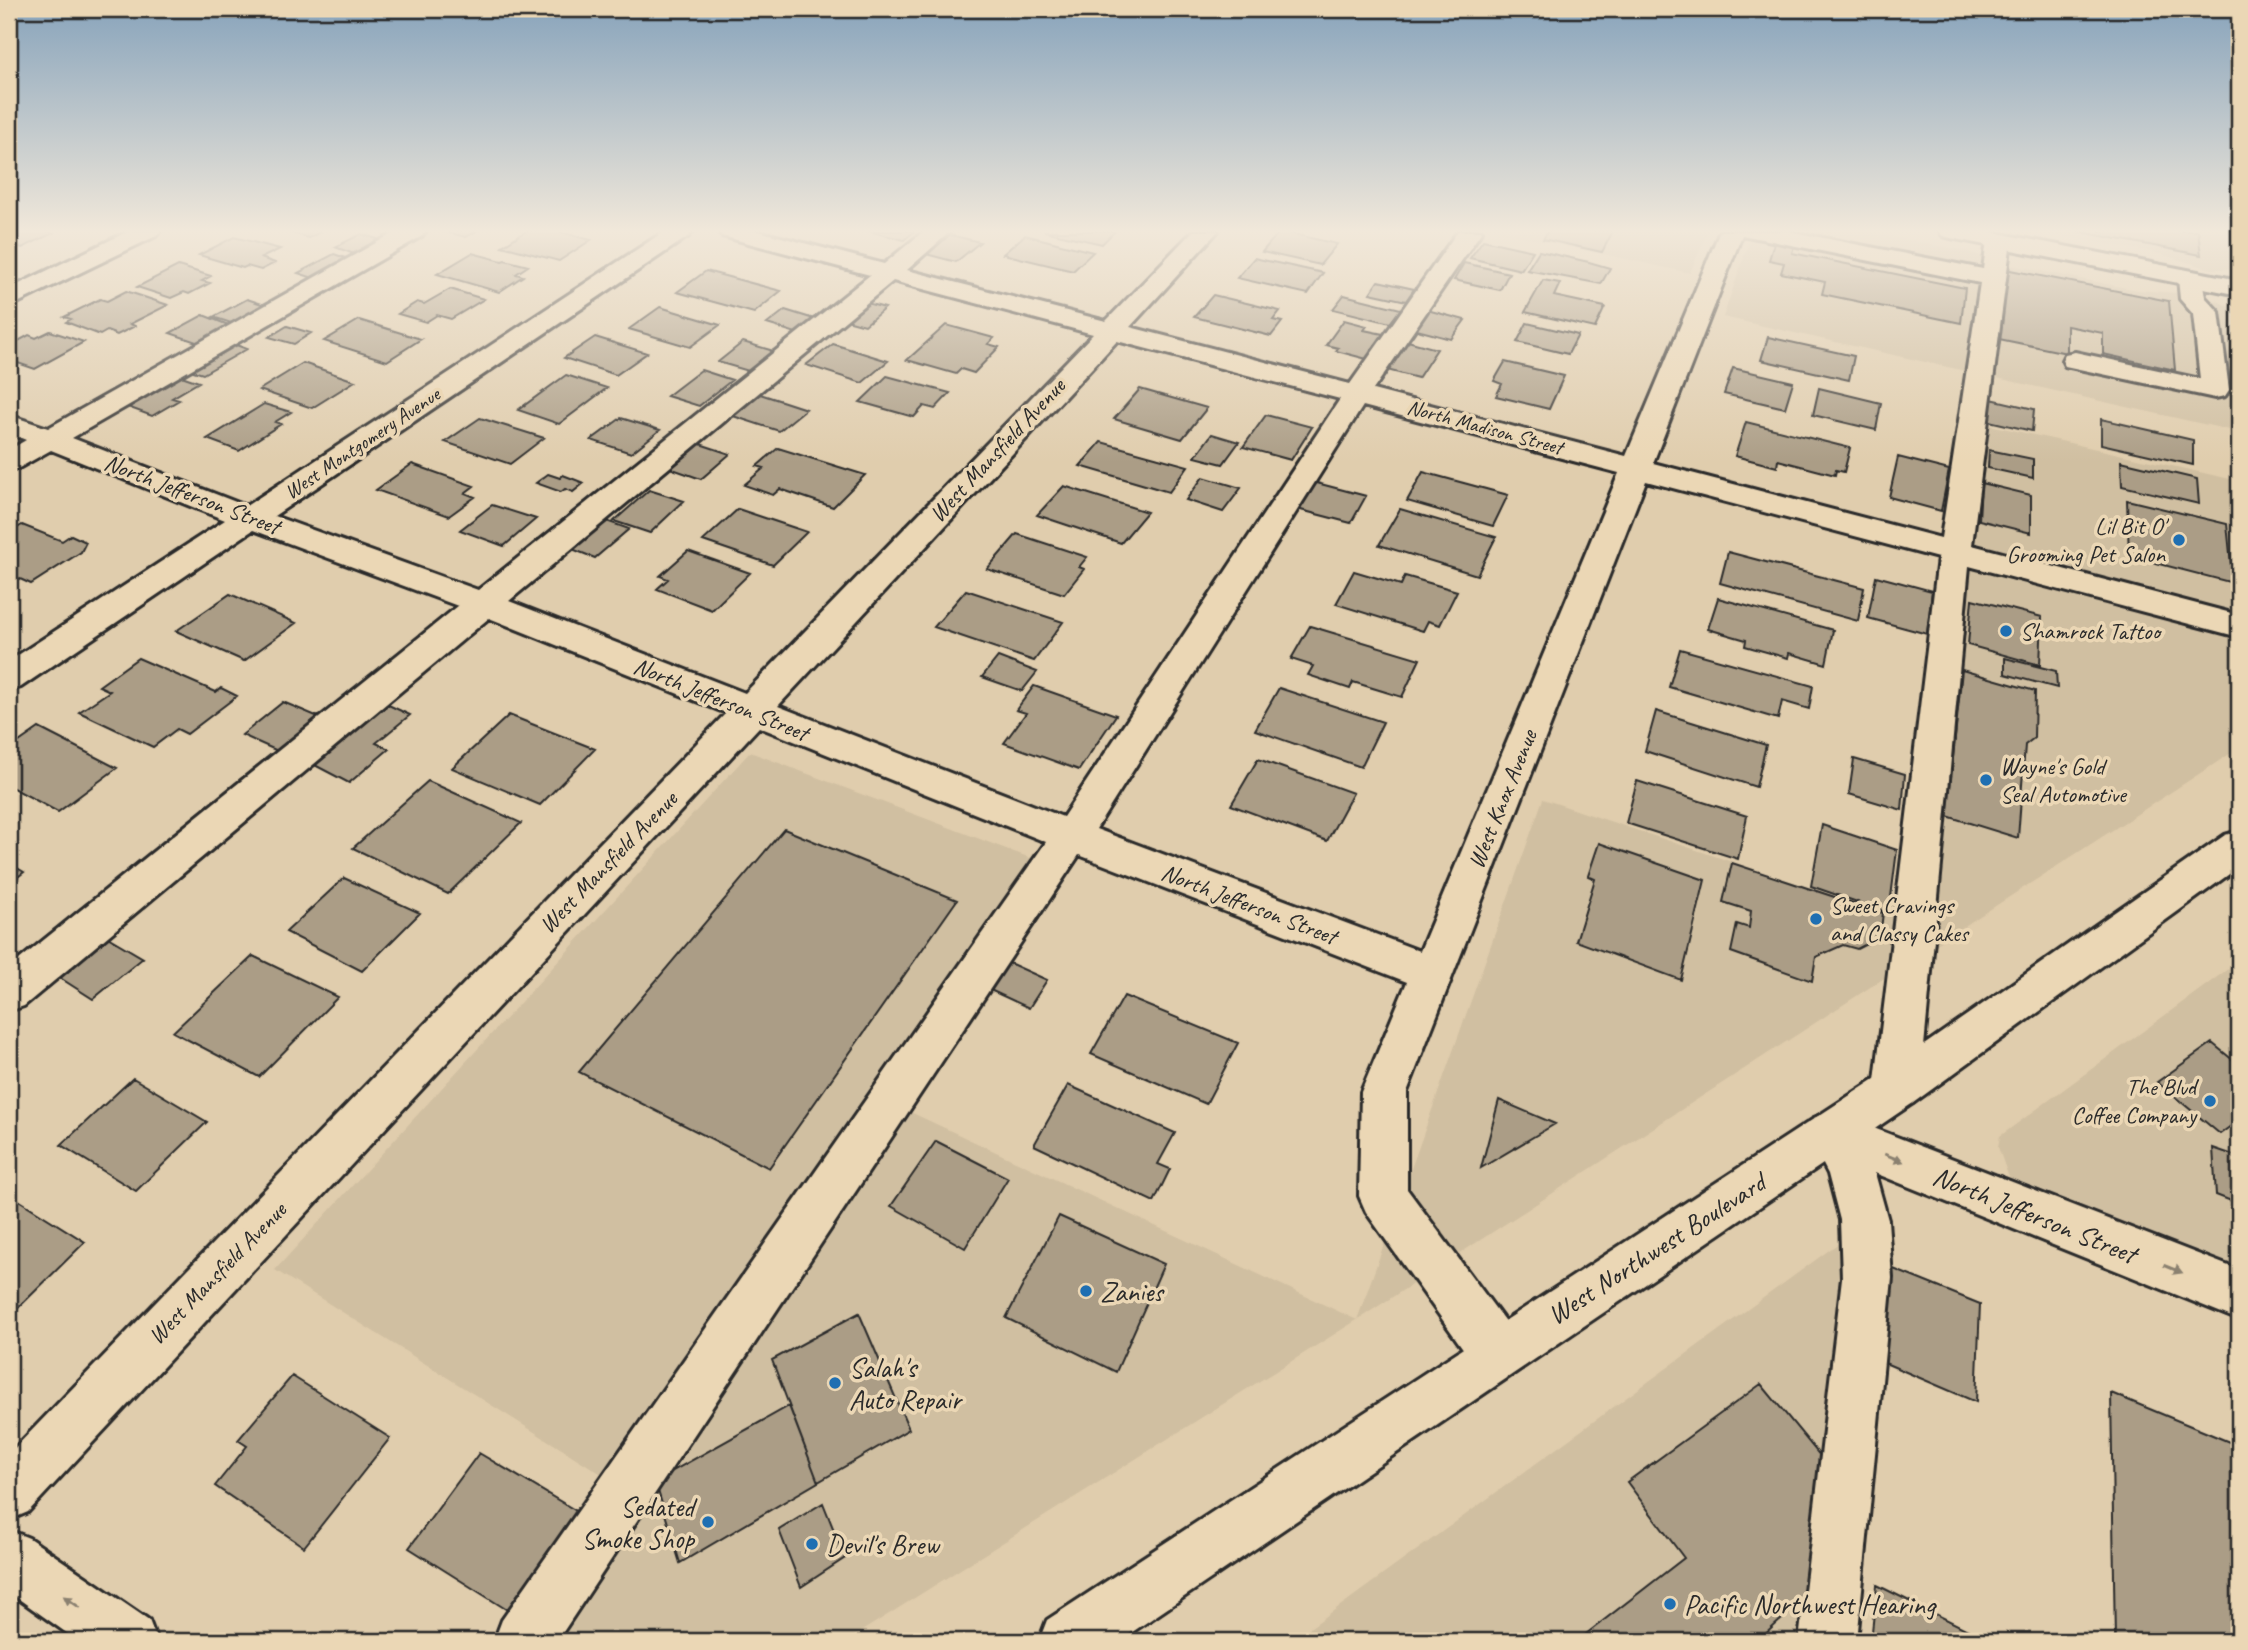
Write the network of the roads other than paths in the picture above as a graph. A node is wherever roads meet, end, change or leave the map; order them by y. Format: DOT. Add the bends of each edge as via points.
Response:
graph roads {
  1 [pos="279,308"];
  2 [pos="565,308"];
  3 [pos="844,308"];
  4 [pos="1026,308"];
  5 [pos="1131,308"];
  6 [pos="1417,308"];
  7 [pos="1701,308"];
  8 [pos="1989,308"];
  9 [pos="2202,308"];
  10 [pos="1110,330"];
  11 [pos="2075,360"];
  12 [pos="2226,380"];
  13 [pos="1357,394"];
  14 [pos="9,423"];
  15 [pos="50,439"];
  16 [pos="9,462"];
  17 [pos="1636,467"];
  18 [pos="249,518"];
  19 [pos="1955,551"];
  20 [pos="484,604"];
  21 [pos="2239,626"];
  22 [pos="9,678"];
  23 [pos="751,711"];
  24 [pos="1071,836"];
  25 [pos="2238,849"];
  26 [pos="1433,974"];
  27 [pos="9,993"];
  28 [pos="1897,1089"];
  29 [pos="1830,1133"];
  30 [pos="2239,1295"];
  31 [pos="1497,1353"];
  32 [pos="9,1493"];
  33 [pos="9,1558"];
  34 [pos="128,1641"];
  35 [pos="523,1641"];
  36 [pos="1068,1641"];
  37 [pos="1828,1641"];
  1 -- 15 [label="street"];
  2 -- 18 [label="street, West Montgomery Avenue"];
  3 -- 20 [label="street"];
  4 -- 10 [label="street, North Madison Street"];
  5 -- 10 [label="street, West Mansfield Avenue"];
  6 -- 13 [label="street"];
  7 -- 17 [label="street, West Knox Avenue"];
  8 -- 19 [label="street"];
  9 -- 12 [label="street"];
  10 -- 13 [label="street, North Madison Street"];
  10 -- 23 [label="street, West Mansfield Avenue"];
  11 -- 12 [label="street" via="2215,390"];
  13 -- 17 [label="street, North Madison Street"];
  13 -- 24 [label="street"];
  14 -- 15 [label="street, North Jefferson Street"];
  15 -- 16 [label="street"];
  15 -- 18 [label="street, North Jefferson Street"];
  17 -- 19 [label="street, North Madison Street"];
  17 -- 26 [label="street, West Knox Avenue"];
  18 -- 20 [label="street, North Jefferson Street"];
  18 -- 22 [label="street, West Montgomery Avenue"];
  19 -- 21 [label="street, North Madison Street"];
  19 -- 28 [label="street"];
  20 -- 23 [label="street, North Jefferson Street"];
  20 -- 27 [label="street"];
  23 -- 24 [label="street, North Jefferson Street"];
  23 -- 32 [label="street, West Mansfield Avenue"];
  24 -- 26 [label="street, North Jefferson Street"];
  24 -- 35 [label="street"];
  25 -- 28 [label="street, West Northwest Boulevard"];
  26 -- 31 [label="street, West Knox Avenue" via="1384,1092 1384,1195"];
  28 -- 29 [label="street, West Northwest Boulevard"];
  29 -- 30 [label="street, North Jefferson Street, one-way"];
  29 -- 31 [label="street, West Northwest Boulevard"];
  29 -- 37 [label="street" via="1850,1167 1864,1220 1867,1278"];
  31 -- 36 [label="street, West Northwest Boulevard"];
  34 -- 33 [label="street, one-way"];
}
